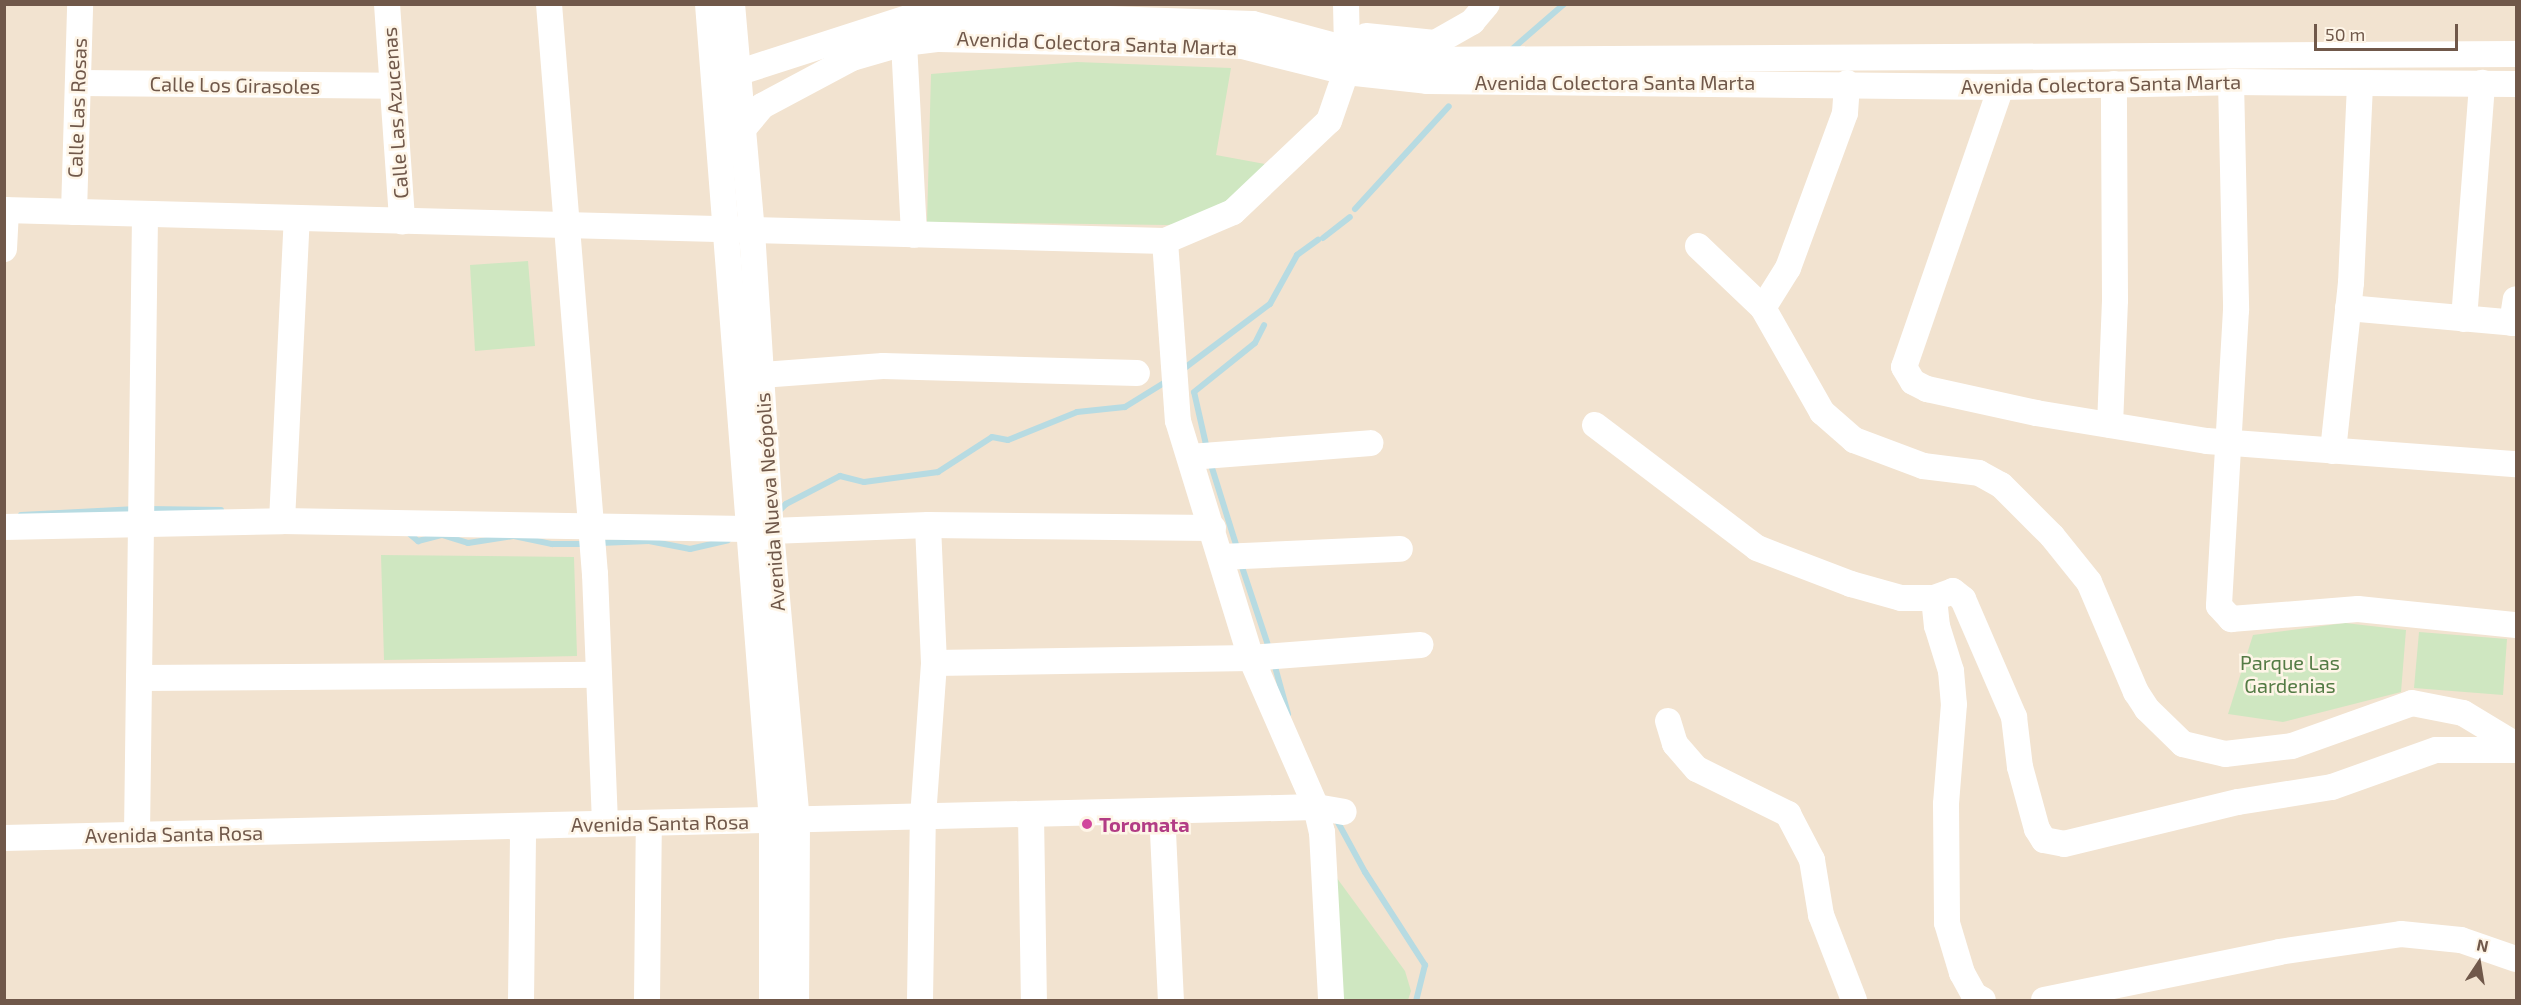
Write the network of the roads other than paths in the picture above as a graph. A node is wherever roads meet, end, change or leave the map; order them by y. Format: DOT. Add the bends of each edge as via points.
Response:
graph roads {
  1 [pos="80,4"];
  2 [pos="387,4"];
  3 [pos="549,4"];
  4 [pos="708,4"];
  5 [pos="732,4"];
  6 [pos="1346,4"];
  7 [pos="1487,4"];
  8 [pos="904,43"];
  9 [pos="1347,51"];
  10 [pos="2517,54"];
  11 [pos="737,73"];
  12 [pos="2231,82"];
  13 [pos="78,83"];
  14 [pos="1847,83"];
  15 [pos="2360,83"];
  16 [pos="2482,83"];
  17 [pos="2114,84"];
  18 [pos="2517,84"];
  19 [pos="393,87"];
  20 [pos="2001,87"];
  21 [pos="742,129"];
  22 [pos="5,210"];
  23 [pos="74,212"];
  24 [pos="145,214"];
  25 [pos="297,218"];
  26 [pos="402,221"];
  27 [pos="566,225"];
  28 [pos="727,230"];
  29 [pos="752,231"];
  30 [pos="914,235"];
  31 [pos="1165,242"];
  32 [pos="1698,246"];
  33 [pos="4,249"];
  34 [pos="1762,308"];
  35 [pos="2348,308"];
  36 [pos="2515,315"];
  37 [pos="2464,319"];
  38 [pos="1137,373"];
  39 [pos="761,375"];
  40 [pos="1595,425"];
  41 [pos="2110,425"];
  42 [pos="1370,442"];
  43 [pos="2227,443"];
  44 [pos="2333,452"];
  45 [pos="1190,457"];
  46 [pos="2517,464"];
  47 [pos="282,521"];
  48 [pos="142,525"];
  49 [pos="928,525"];
  50 [pos="4,527"];
  51 [pos="1213,528"];
  52 [pos="592,529"];
  53 [pos="758,530"];
  54 [pos="1400,549"];
  55 [pos="1221,557"];
  56 [pos="1934,597"];
  57 [pos="2517,625"];
  58 [pos="1420,645"];
  59 [pos="1251,658"];
  60 [pos="934,663"];
  61 [pos="599,675"];
  62 [pos="139,678"];
  63 [pos="1668,721"];
  64 [pos="2517,745"];
  65 [pos="2517,750"];
  66 [pos="1316,807"];
  67 [pos="1162,811"];
  68 [pos="1344,812"];
  69 [pos="1030,815"];
  70 [pos="923,817"];
  71 [pos="772,820"];
  72 [pos="797,820"];
  73 [pos="605,824"];
  74 [pos="649,824"];
  75 [pos="523,826"];
  76 [pos="137,834"];
  77 [pos="4,838"];
  78 [pos="2517,959"];
  79 [pos="521,1000"];
  80 [pos="647,1000"];
  81 [pos="772,1000"];
  82 [pos="796,1000"];
  83 [pos="920,1000"];
  84 [pos="1034,1000"];
  85 [pos="1171,1000"];
  86 [pos="1331,1000"];
  87 [pos="1854,1000"];
  88 [pos="1983,1000"];
  89 [pos="2044,1000"];
  1 -- 13 [label="street, Calle Las Rosas"];
  2 -- 19 [label="street, Calle Las Azucenas"];
  3 -- 27 [label="street"];
  4 -- 28 [label="street, Avenida Nueva Neópolis"];
  5 -- 11 [label="street, Avenida Nueva Neópolis"];
  6 -- 9 [label="street"];
  7 -- 9 [label="street" via="1472,22 1435,44"];
  8 -- 9 [label="street, Avenida Colectora Santa Marta" via="939,39"];
  8 -- 21 [label="street, Avenida Colectora Santa Marta" via="852,58 786,92 762,106"];
  8 -- 30 [label="street"];
  9 -- 10 [label="street, Avenida Colectora Santa Marta" via="1410,60"];
  9 -- 11 [label="street, Avenida Colectora Santa Marta" via="1252,24 965,14 910,17"];
  9 -- 14 [label="street, Avenida Colectora Santa Marta" via="1427,81"];
  9 -- 31 [label="street" via="1329,121 1233,212"];
  11 -- 21 [label="street, Avenida Nueva Neópolis"];
  12 -- 15 [label="street, Avenida Colectora Santa Marta"];
  12 -- 17 [label="street, Avenida Colectora Santa Marta"];
  12 -- 43 [label="street" via="2236,310"];
  13 -- 19 [label="street, Calle Los Girasoles"];
  13 -- 23 [label="street, Calle Las Rosas"];
  14 -- 20 [label="street, Avenida Colectora Santa Marta"];
  14 -- 34 [label="street" via="1845,112 1792,257"];
  15 -- 16 [label="street, Avenida Colectora Santa Marta"];
  15 -- 35 [label="street"];
  16 -- 18 [label="street, Avenida Colectora Santa Marta"];
  16 -- 37 [label="street"];
  17 -- 20 [label="street, Avenida Colectora Santa Marta"];
  17 -- 41 [label="street" via="2115,300"];
  19 -- 26 [label="street, Calle Las Azucenas"];
  20 -- 41 [label="street" via="1904,367 1913,382 1927,389"];
  21 -- 29 [label="street, Avenida Nueva Neópolis"];
  22 -- 23 [label="street"];
  22 -- 33 [label="street"];
  23 -- 24 [label="street"];
  24 -- 25 [label="street"];
  24 -- 48 [label="street"];
  25 -- 26 [label="street"];
  25 -- 47 [label="street"];
  26 -- 27 [label="street"];
  27 -- 28 [label="street"];
  27 -- 52 [label="street"];
  28 -- 29 [label="street"];
  28 -- 53 [label="street, Avenida Nueva Neópolis"];
  29 -- 30 [label="street"];
  29 -- 39 [label="street, Avenida Nueva Neópolis"];
  30 -- 31 [label="street"];
  31 -- 45 [label="street" via="1178,421"];
  32 -- 34 [label="street"];
  34 -- 64 [label="street" via="1822,412 1854,440 1923,466 1979,473 2001,485 2052,536 2089,582 2136,692 2147,709 2183,744 2225,754 2292,746 2412,703 2463,712"];
  35 -- 37 [label="street"];
  35 -- 44 [label="street"];
  36 -- 37 [label="street"];
  38 -- 39 [label="street" via="883,366"];
  39 -- 53 [label="street, Avenida Nueva Neópolis"];
  40 -- 56 [label="street" via="1757,548 1851,585 1900,598"];
  41 -- 43 [label="street"];
  42 -- 45 [label="street"];
  43 -- 44 [label="street"];
  43 -- 57 [label="street" via="2218,606 2223,614 2231,619 2358,609"];
  44 -- 46 [label="street"];
  45 -- 51 [label="street"];
  47 -- 48 [label="street"];
  47 -- 52 [label="street"];
  48 -- 50 [label="street"];
  48 -- 62 [label="street"];
  49 -- 51 [label="street"];
  49 -- 53 [label="street"];
  49 -- 60 [label="street"];
  51 -- 55 [label="street"];
  52 -- 53 [label="street"];
  52 -- 61 [label="street"];
  53 -- 71 [label="street, Avenida Nueva Neópolis"];
  53 -- 72 [label="street, Avenida Nueva Neópolis"];
  54 -- 55 [label="street"];
  55 -- 59 [label="street"];
  56 -- 65 [label="street" via="1953,591 1964,599 2014,717 2020,767 2037,829 2044,840 2064,844 2238,802 2332,787 2436,750"];
  56 -- 88 [label="street" via="1937,626 1951,671 1954,704 1946,804 1947,923 1962,974 1974,995"];
  58 -- 59 [label="street"];
  59 -- 60 [label="street"];
  59 -- 66 [label="street"];
  60 -- 70 [label="street"];
  61 -- 62 [label="street"];
  61 -- 73 [label="street"];
  62 -- 76 [label="street"];
  63 -- 87 [label="street" via="1675,744 1697,769 1788,814 1812,860 1821,915"];
  66 -- 67 [label="street, Avenida Santa Rosa"];
  66 -- 68 [label="street, Avenida Santa Rosa"];
  66 -- 86 [label="street" via="1322,832"];
  67 -- 69 [label="street, Avenida Santa Rosa"];
  67 -- 85 [label="street"];
  69 -- 70 [label="street, Avenida Santa Rosa"];
  69 -- 84 [label="street"];
  70 -- 72 [label="street, Avenida Santa Rosa"];
  70 -- 83 [label="street"];
  71 -- 72 [label="street, Avenida Santa Rosa"];
  71 -- 74 [label="street, Avenida Santa Rosa"];
  71 -- 81 [label="street, Avenida Nueva Neópolis"];
  72 -- 82 [label="street, Avenida Nueva Neópolis"];
  73 -- 74 [label="street, Avenida Santa Rosa"];
  73 -- 75 [label="street, Avenida Santa Rosa"];
  74 -- 80 [label="street"];
  75 -- 76 [label="street, Avenida Santa Rosa"];
  75 -- 79 [label="street"];
  76 -- 77 [label="street, Avenida Santa Rosa"];
  78 -- 89 [label="street" via="2461,940 2401,934 2289,951"];
}
